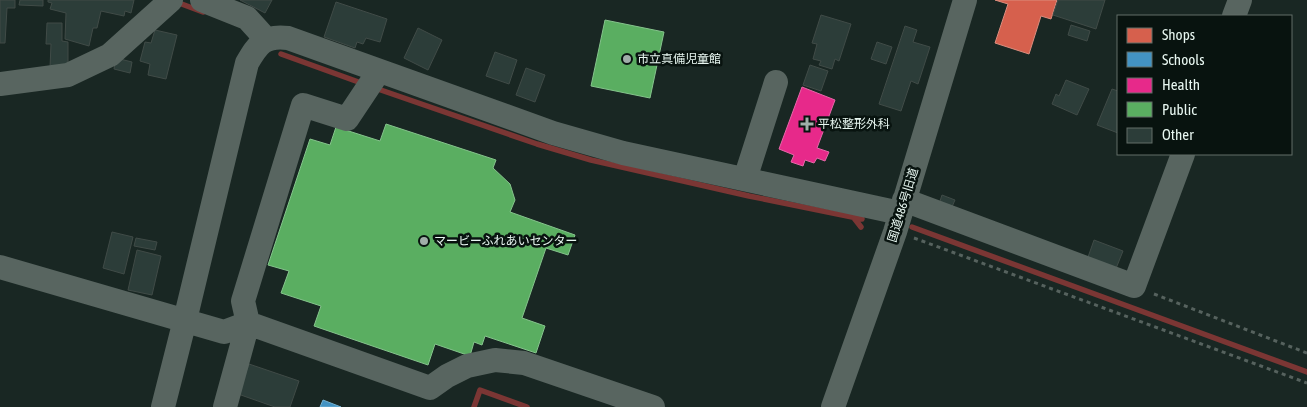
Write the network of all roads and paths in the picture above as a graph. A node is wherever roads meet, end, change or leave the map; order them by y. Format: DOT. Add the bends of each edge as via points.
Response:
graph roads {
  1 [pos="171,0"];
  2 [pos="202,0"];
  3 [pos="965,0"];
  4 [pos="1240,0"];
  5 [pos="1234,15"];
  6 [pos="266,39"];
  7 [pos="372,81"];
  8 [pos="776,82"];
  9 [pos="0,84"];
  10 [pos="1183,155"];
  11 [pos="745,180"];
  12 [pos="900,215"];
  13 [pos="0,267"];
  14 [pos="1134,286"];
  15 [pos="185,320"];
  16 [pos="248,324"];
  17 [pos="1307,353"];
  18 [pos="1307,382"];
  19 [pos="427,398"];
  20 [pos="163,407"];
  21 [pos="225,407"];
  22 [pos="653,407"];
  23 [pos="833,407"];
  1 -- 9 [label="street" via="101,59 68,75"];
  2 -- 6 [label="street" via="248,18"];
  3 -- 12 [label="street, 国道486号旧道"];
  4 -- 5 [label="street"];
  6 -- 7 [label="street" via="288,38"];
  6 -- 15 [label="street" via="255,48 247,63"];
  7 -- 11 [label="street" via="623,153"];
  7 -- 16 [label="street" via="347,119 303,105 242,301"];
  8 -- 11 [label="street"];
  10 -- 14 [label="street"];
  11 -- 12 [label="street"];
  12 -- 14 [label="street"];
  12 -- 18 [label="path" via="944,248"];
  12 -- 23 [label="street, 国道486号旧道"];
  13 -- 15 [label="street"];
  14 -- 17 [label="path"];
  15 -- 16 [label="street" via="224,332"];
  15 -- 20 [label="street"];
  16 -- 19 [label="street"];
  16 -- 21 [label="street"];
  19 -- 22 [label="street" via="447,376 467,366 495,360 524,363"];
}
